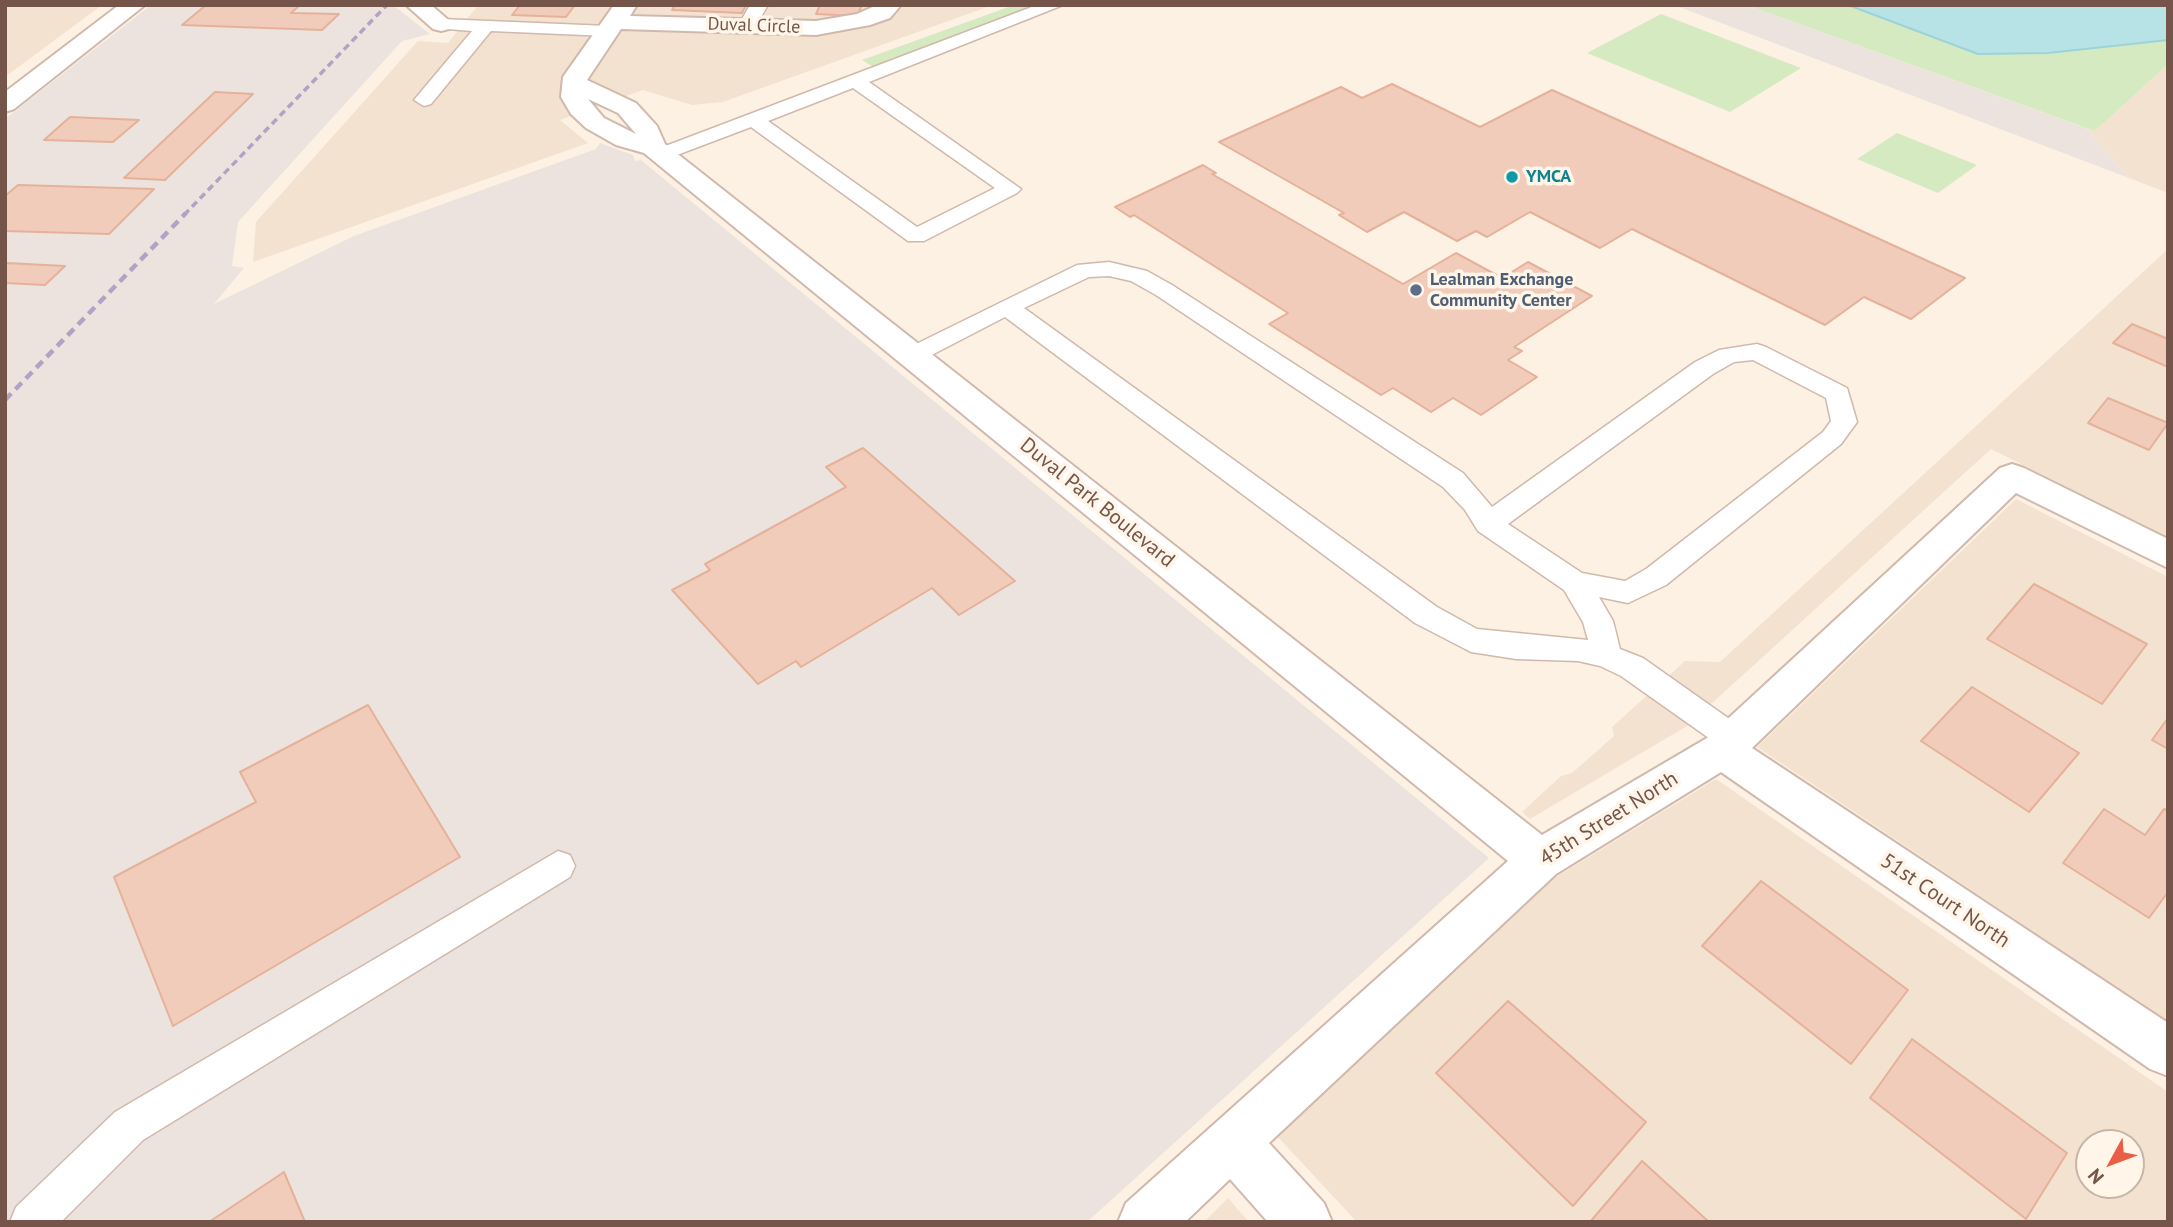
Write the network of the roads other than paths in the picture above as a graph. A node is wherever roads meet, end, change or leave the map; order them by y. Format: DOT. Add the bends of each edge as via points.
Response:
graph roads {
  1 [pos="134,5"];
  2 [pos="417,5"];
  3 [pos="759,5"];
  4 [pos="890,5"];
  5 [pos="1054,5"];
  6 [pos="616,19"];
  7 [pos="441,24"];
  8 [pos="747,26"];
  9 [pos="485,27"];
  10 [pos="855,80"];
  11 [pos="424,100"];
  12 [pos="5,104"];
  13 [pos="753,119"];
  14 [pos="657,151"];
  15 [pos="1007,307"];
  16 [pos="913,355"];
  17 [pos="1488,524"];
  18 [pos="2168,555"];
  19 [pos="1574,582"];
  20 [pos="1607,656"];
  21 [pos="1728,744"];
  22 [pos="1540,860"];
  23 [pos="558,866"];
  24 [pos="2168,1052"];
  25 [pos="1231,1140"];
  26 [pos="31,1222"];
  27 [pos="1145,1222"];
  28 [pos="1305,1222"];
  1 -- 12 [label="street"];
  2 -- 7 [label="street"];
  3 -- 8 [label="lane"];
  4 -- 8 [label="street, Duval Circle" via="882,13 837,25"];
  5 -- 10 [label="lane"];
  6 -- 8 [label="street, Duval Circle"];
  6 -- 9 [label="lane"];
  6 -- 14 [label="street, Duval Park Boulevard" via="575,81 574,97 595,123"];
  7 -- 9 [label="lane"];
  9 -- 11 [label="lane"];
  10 -- 13 [label="lane"];
  10 -- 13 [label="lane" via="1010,190 916,236"];
  13 -- 14 [label="lane"];
  14 -- 16 [label="street, Duval Park Boulevard"];
  15 -- 16 [label="lane"];
  15 -- 17 [label="lane" via="1085,270 1110,269 1139,276 1453,480"];
  15 -- 20 [label="lane" via="1426,615 1471,640 1578,649"];
  16 -- 22 [label="street, Duval Park Boulevard"];
  17 -- 19 [label="lane"];
  17 -- 19 [label="lane" via="1728,355 1757,352 1838,394 1844,422 1832,438 1656,577 1628,592"];
  18 -- 21 [label="street, 45th Street North" via="2012,476"];
  19 -- 20 [label="lane" via="1598,621"];
  20 -- 21 [label="lane" via="1632,667"];
  21 -- 22 [label="street, 45th Street North"];
  21 -- 24 [label="street, 51st Court North"];
  22 -- 25 [label="street, 45th Street North"];
  23 -- 26 [label="lane" via="129,1126"];
  25 -- 27 [label="street, 45th Street North"];
  25 -- 28 [label="street"];
}
